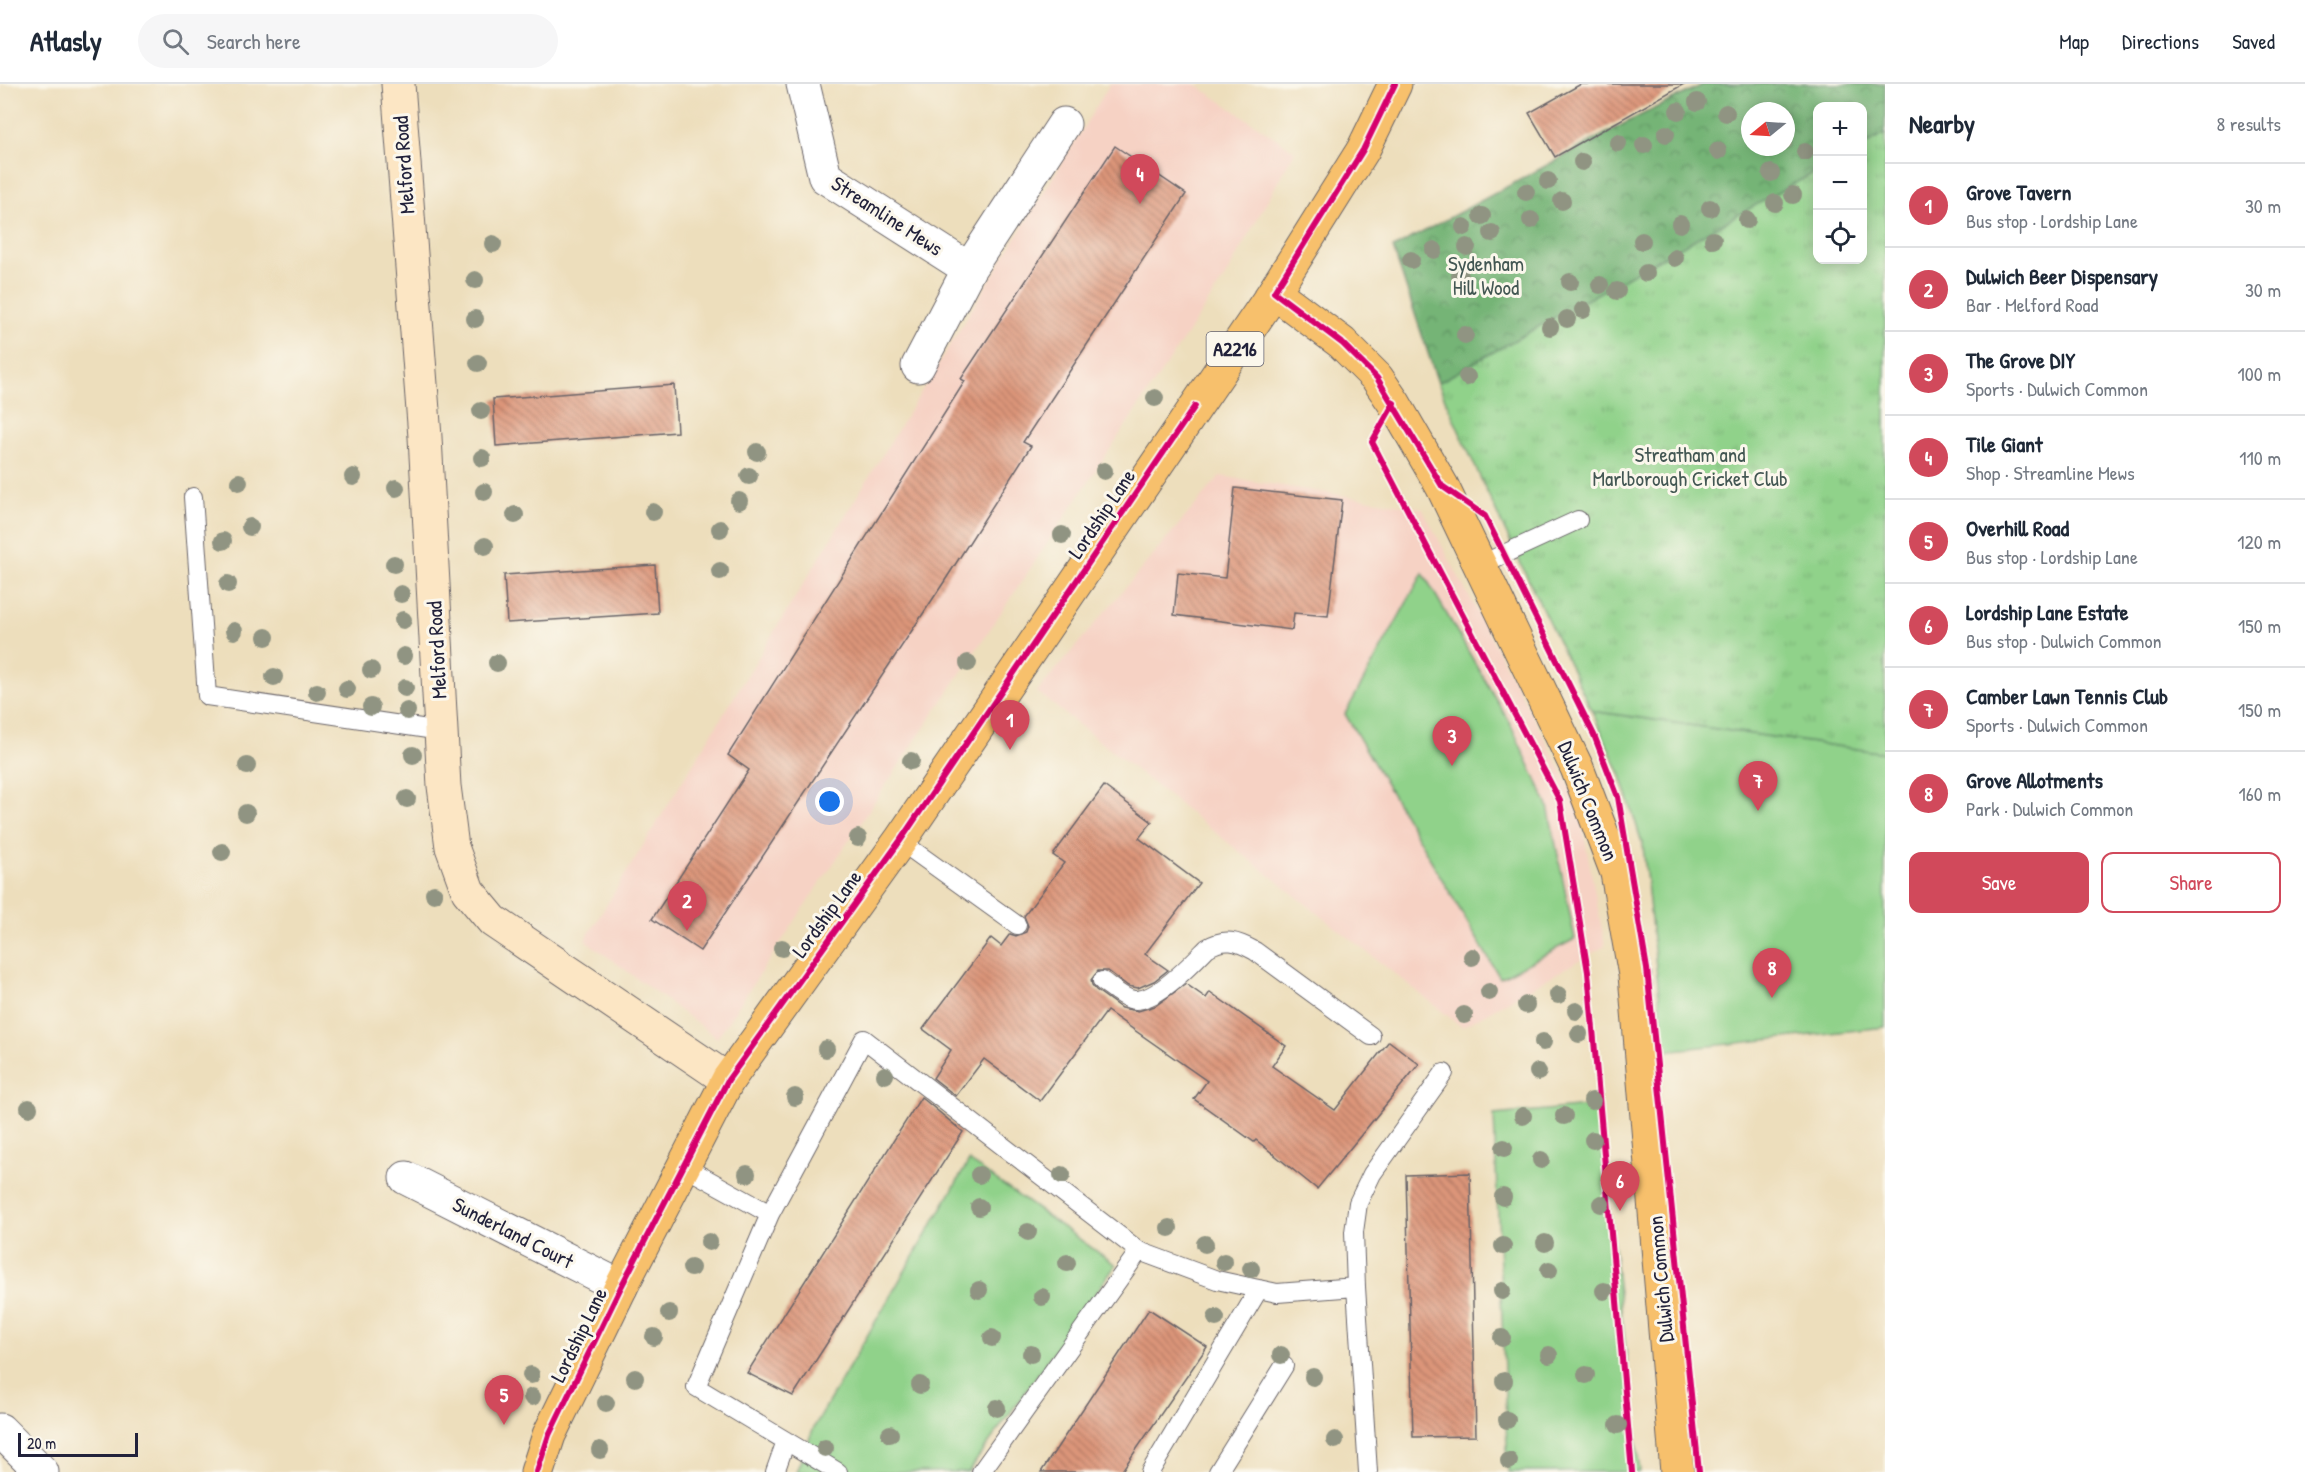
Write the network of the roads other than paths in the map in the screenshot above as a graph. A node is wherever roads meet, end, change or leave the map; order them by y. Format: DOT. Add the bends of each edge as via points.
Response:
graph roads {
  1 [pos="398,84"];
  2 [pos="803,84"];
  3 [pos="1395,84"];
  4 [pos="1064,124"];
  5 [pos="969,269"];
  6 [pos="1274,292"];
  7 [pos="918,366"];
  8 [pos="193,497"];
  9 [pos="1578,520"];
  10 [pos="1480,565"];
  11 [pos="441,731"];
  12 [pos="900,841"];
  13 [pos="1017,925"];
  14 [pos="1102,981"];
  15 [pos="1371,1036"];
  16 [pos="1444,1073"];
  17 [pos="729,1080"];
  18 [pos="683,1166"];
  19 [pos="406,1178"];
  20 [pos="770,1214"];
  21 [pos="1139,1251"];
  22 [pos="621,1287"];
  23 [pos="1356,1287"];
  24 [pos="1259,1289"];
  25 [pos="1284,1366"];
  26 [pos="0,1430"];
  27 [pos="786,1441"];
  28 [pos="42,1472"];
  29 [pos="537,1472"];
  30 [pos="774,1472"];
  31 [pos="838,1472"];
  32 [pos="981,1472"];
  33 [pos="1150,1472"];
  34 [pos="1218,1472"];
  35 [pos="1368,1472"];
  36 [pos="1677,1472"];
  1 -- 11 [label="street, Melford Road" via="425,436"];
  2 -- 5 [label="street, Streamline Mews" via="825,177"];
  3 -- 6 [label="main road, Lordship Lane" via="1357,160"];
  4 -- 5 [label="street"];
  5 -- 7 [label="street"];
  6 -- 10 [label="main road, Dulwich Common" via="1342,344 1377,378 1442,486"];
  6 -- 12 [label="main road, Lordship Lane / A2216"];
  8 -- 11 [label="lane" via="207,696"];
  9 -- 10 [label="lane"];
  10 -- 36 [label="main road, Dulwich Common" via="1577,768 1617,873 1635,975"];
  11 -- 17 [label="street, Melford Road" via="452,847 468,891 493,921"];
  12 -- 13 [label="lane"];
  12 -- 17 [label="main road, Lordship Lane / A2216"];
  14 -- 15 [label="lane" via="1131,1000 1143,999 1160,991 1207,948 1228,940 1255,951"];
  16 -- 23 [label="lane" via="1372,1174 1358,1203 1354,1232"];
  17 -- 18 [label="main road, Lordship Lane / A2216"];
  18 -- 20 [label="lane"];
  18 -- 22 [label="main road, Lordship Lane / A2216"];
  19 -- 22 [label="street, Sunderland Court"];
  20 -- 21 [label="lane" via="864,1039"];
  20 -- 27 [label="lane" via="696,1387"];
  21 -- 24 [label="lane" via="1217,1280"];
  21 -- 32 [label="lane"];
  22 -- 29 [label="main road, Lordship Lane / A2216" via="549,1435"];
  23 -- 24 [label="lane" via="1277,1293"];
  23 -- 35 [label="lane"];
  24 -- 33 [label="lane"];
  25 -- 34 [label="lane"];
  26 -- 28 [label="street"];
  27 -- 30 [label="lane"];
  27 -- 31 [label="lane"];
}
